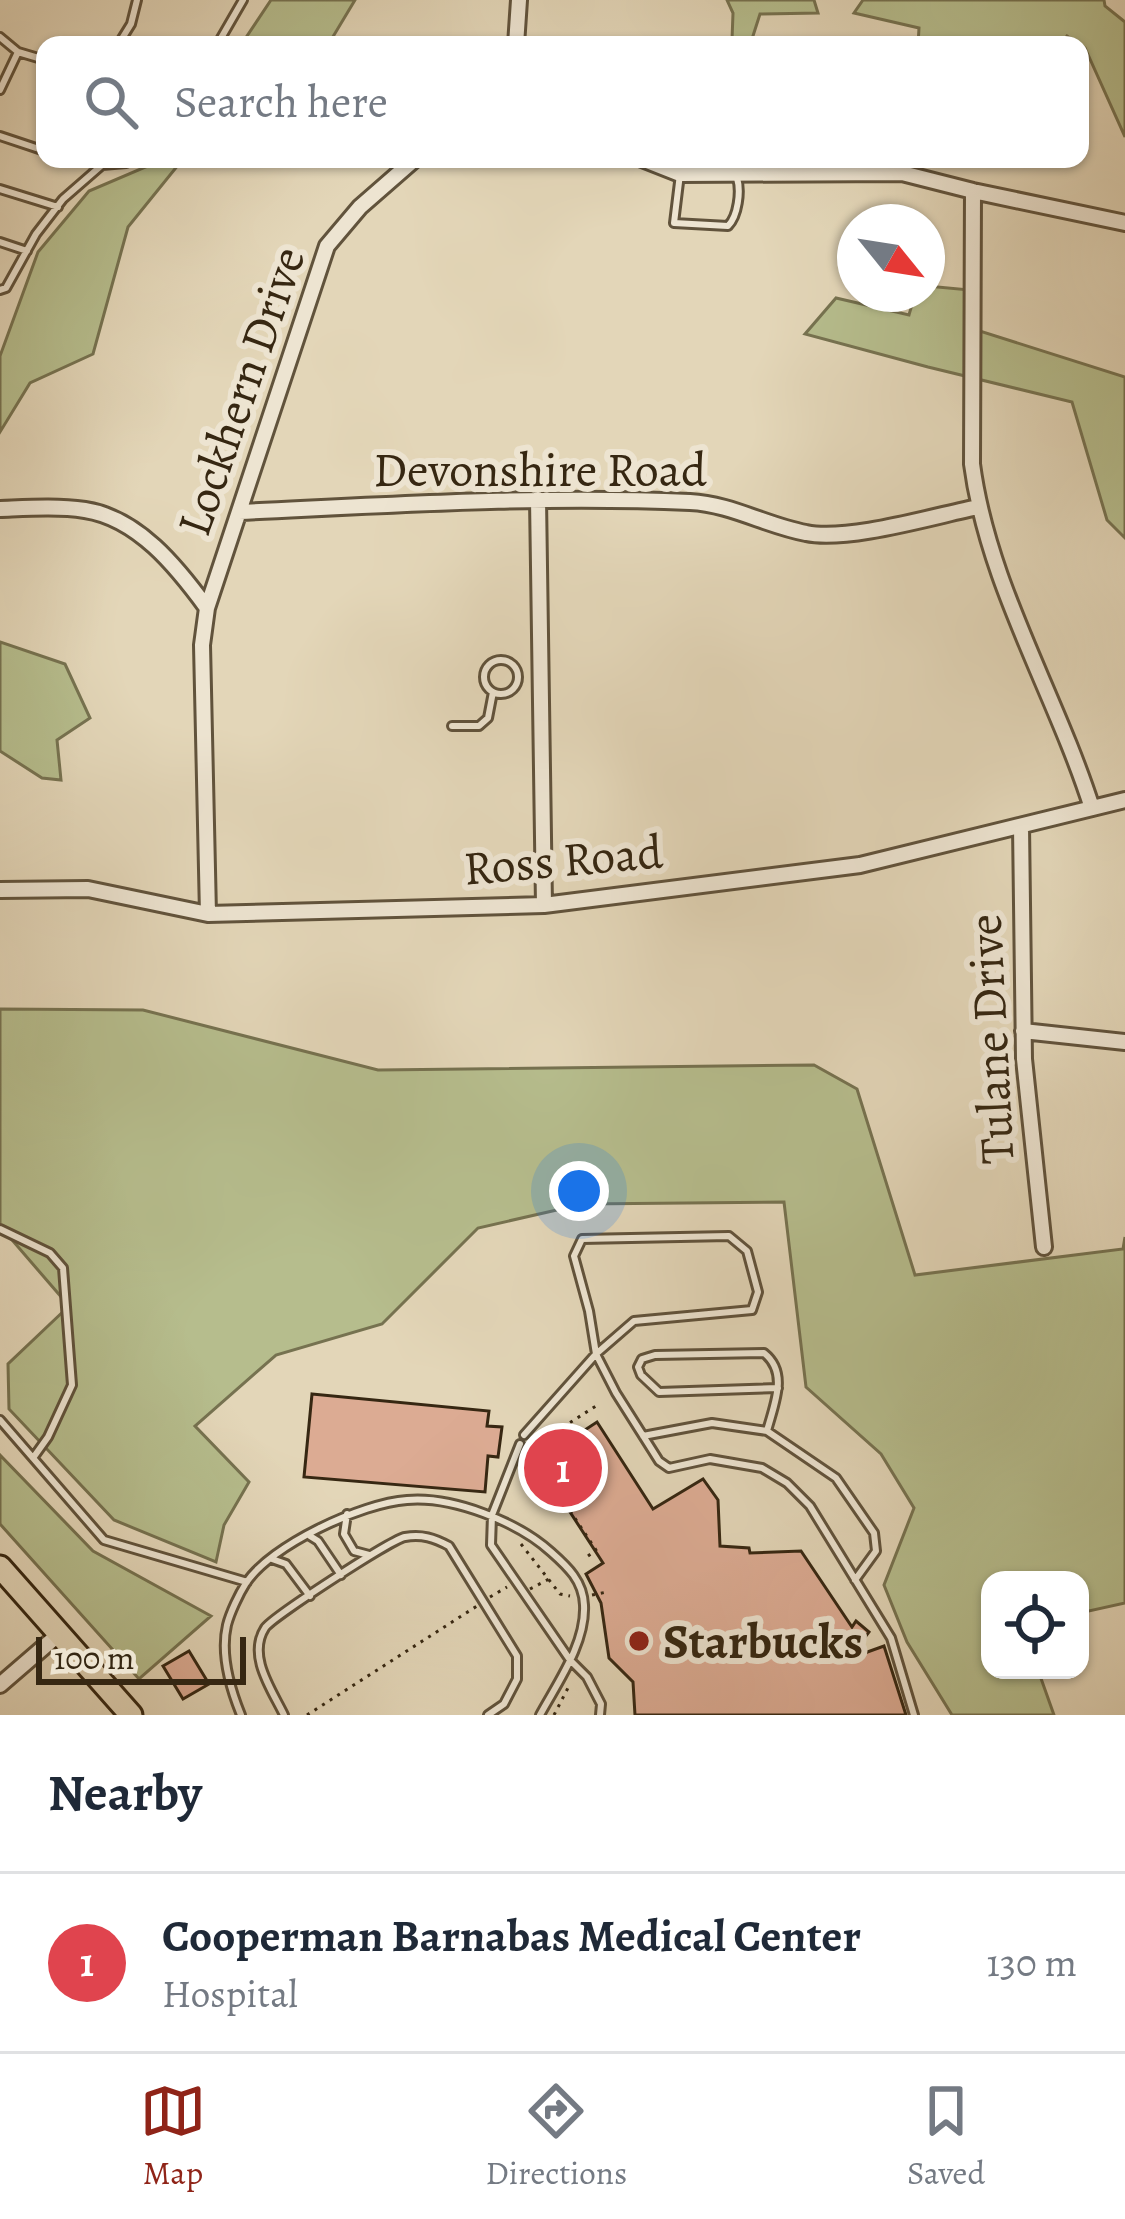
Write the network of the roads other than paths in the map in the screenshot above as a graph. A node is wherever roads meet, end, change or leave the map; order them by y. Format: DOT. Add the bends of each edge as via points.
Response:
graph roads {
  1 [pos="136,0"];
  2 [pos="243,0"];
  3 [pos="519,0"];
  4 [pos="124,36"];
  5 [pos="222,36"];
  6 [pos="517,36"];
  7 [pos="0,37"];
  8 [pos="18,52"];
  9 [pos="36,57"];
  10 [pos="0,90"];
  11 [pos="0,136"];
  12 [pos="36,148"];
  13 [pos="99,168"];
  14 [pos="405,168"];
  15 [pos="665,168"];
  16 [pos="680,174"];
  17 [pos="736,174"];
  18 [pos="0,189"];
  19 [pos="973,191"];
  20 [pos="58,207"];
  21 [pos="1125,223"];
  22 [pos="0,242"];
  23 [pos="27,250"];
  24 [pos="0,290"];
  25 [pos="538,499"];
  26 [pos="978,507"];
  27 [pos="0,509"];
  28 [pos="239,512"];
  29 [pos="207,608"];
  30 [pos="493,692"];
  31 [pos="452,726"];
  32 [pos="1125,800"];
  33 [pos="1092,808"];
  34 [pos="1021,826"];
  35 [pos="0,890"];
  36 [pos="544,905"];
  37 [pos="208,914"];
  38 [pos="1023,1031"];
  39 [pos="1125,1042"];
  40 [pos="0,1229"];
  41 [pos="1044,1247"];
  42 [pos="596,1354"];
  43 [pos="778,1388"];
  44 [pos="0,1420"];
  45 [pos="767,1431"];
  46 [pos="524,1435"];
  47 [pos="643,1436"];
  48 [pos="520,1444"];
  49 [pos="33,1458"];
  50 [pos="347,1514"];
  51 [pos="492,1515"];
  52 [pos="308,1535"];
  53 [pos="369,1555"];
  54 [pos="272,1559"];
  55 [pos="0,1567"];
  56 [pos="341,1575"];
  57 [pos="855,1580"];
  58 [pos="247,1582"];
  59 [pos="310,1596"];
  60 [pos="59,1634"];
  61 [pos="570,1660"];
  62 [pos="0,1685"];
  63 [pos="131,1715"];
  64 [pos="242,1715"];
  65 [pos="284,1715"];
  66 [pos="488,1715"];
  67 [pos="540,1715"];
  68 [pos="600,1715"];
  69 [pos="914,1715"];
  1 -- 4 [label="lane"];
  2 -- 5 [label="lane"];
  3 -- 6 [label="street"];
  7 -- 8 [label="lane"];
  8 -- 9 [label="lane"];
  8 -- 10 [label="lane"];
  11 -- 12 [label="lane"];
  13 -- 20 [label="lane"];
  14 -- 28 [label="street, Lockhern Drive" via="327,247"];
  15 -- 16 [label="street"];
  16 -- 17 [label="street"];
  16 -- 17 [label="lane" via="674,223 728,226"];
  17 -- 19 [label="street" via="902,172"];
  18 -- 20 [label="lane"];
  19 -- 21 [label="street"];
  19 -- 26 [label="street"];
  20 -- 23 [label="lane"];
  22 -- 23 [label="lane"];
  23 -- 24 [label="lane"];
  25 -- 26 [label="street, Devonshire Road" via="695,502 809,535"];
  25 -- 28 [label="street, Devonshire Road"];
  25 -- 36 [label="street"];
  26 -- 33 [label="street"];
  27 -- 29 [label="street" via="90,511 127,524"];
  28 -- 29 [label="street, Lockhern Drive"];
  29 -- 37 [label="street, Lockhern Drive"];
  30 -- 30 [label="lane" via="516,686 509,662 485,669"];
  30 -- 31 [label="lane" via="479,727"];
  32 -- 33 [label="street, Ross Road"];
  33 -- 34 [label="street, Ross Road"];
  34 -- 36 [label="street, Ross Road" via="860,865"];
  34 -- 38 [label="street, Tulane Drive"];
  35 -- 37 [label="street, Ross Road" via="88,889"];
  36 -- 37 [label="street, Ross Road"];
  38 -- 39 [label="street"];
  38 -- 41 [label="street, Tulane Drive"];
  40 -- 49 [label="lane" via="63,1268 72,1384"];
  42 -- 42 [label="lane" via="574,1256 582,1239 730,1236 747,1251 758,1292 752,1310 634,1321"];
  42 -- 46 [label="lane"];
  42 -- 47 [label="lane"];
  43 -- 43 [label="lane" via="775,1361 764,1353 655,1355 638,1367 659,1392"];
  43 -- 45 [label="lane"];
  44 -- 49 [label="lane"];
  45 -- 47 [label="lane" via="712,1423"];
  45 -- 57 [label="lane" via="836,1478 874,1533 876,1550"];
  47 -- 57 [label="lane" via="669,1468 710,1460 762,1468 787,1483"];
  48 -- 51 [label="lane"];
  49 -- 58 [label="lane" via="104,1540"];
  50 -- 51 [label="lane" via="408,1499"];
  50 -- 52 [label="lane"];
  50 -- 53 [label="lane" via="344,1534 354,1551"];
  51 -- 61 [label="lane" via="491,1545"];
  51 -- 61 [label="lane" via="539,1541 577,1577 584,1622"];
  52 -- 54 [label="lane"];
  52 -- 56 [label="lane"];
  53 -- 56 [label="lane"];
  53 -- 66 [label="lane" via="401,1537 432,1536 449,1546 517,1656 517,1679"];
  54 -- 58 [label="lane"];
  54 -- 59 [label="lane" via="286,1564"];
  55 -- 60 [label="main road"];
  56 -- 59 [label="lane"];
  57 -- 69 [label="lane" via="891,1638"];
  58 -- 64 [label="lane" via="227,1626 225,1665"];
  59 -- 65 [label="lane" via="265,1627 259,1649"];
  60 -- 62 [label="street"];
  60 -- 63 [label="main road"];
  61 -- 67 [label="lane"];
  61 -- 68 [label="lane" via="587,1677"];
}
